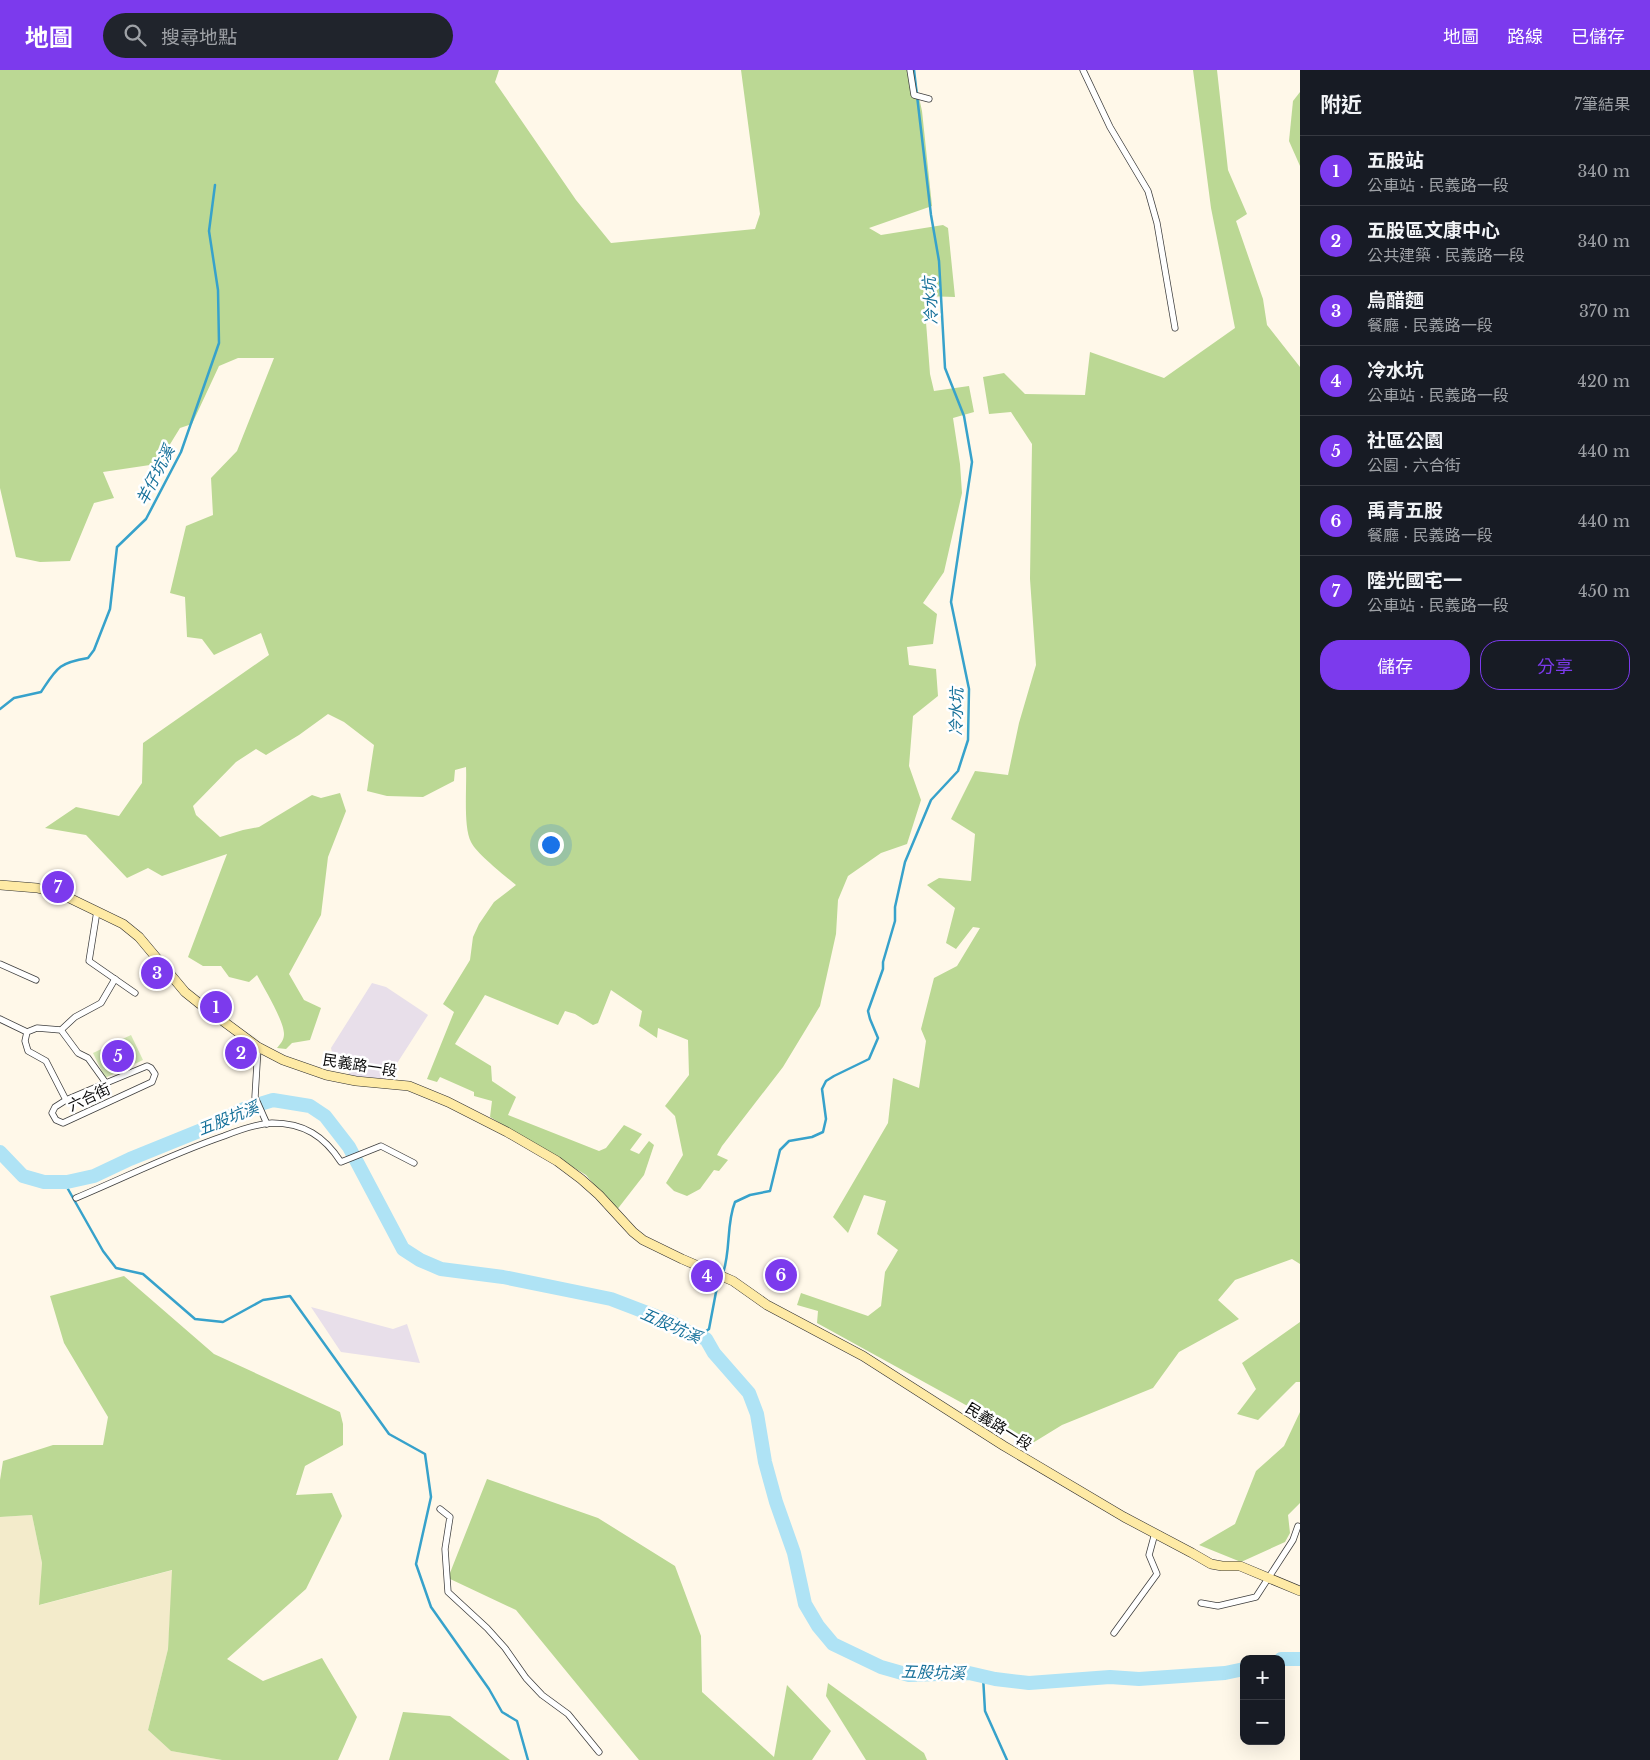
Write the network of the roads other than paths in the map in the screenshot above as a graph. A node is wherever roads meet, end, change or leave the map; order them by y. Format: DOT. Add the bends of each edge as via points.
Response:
graph roads {
  1 [pos="910,70"];
  2 [pos="1083,70"];
  3 [pos="929,99"];
  4 [pos="1175,328"];
  5 [pos="0,885"];
  6 [pos="97,911"];
  7 [pos="0,964"];
  8 [pos="115,979"];
  9 [pos="36,980"];
  10 [pos="135,993"];
  11 [pos="0,1019"];
  12 [pos="60,1030"];
  13 [pos="27,1032"];
  14 [pos="258,1047"];
  15 [pos="106,1083"];
  16 [pos="66,1100"];
  17 [pos="266,1122"];
  18 [pos="414,1163"];
  19 [pos="76,1198"];
  20 [pos="440,1509"];
  21 [pos="1298,1526"];
  22 [pos="1156,1533"];
  23 [pos="1268,1577"];
  24 [pos="1300,1591"];
  25 [pos="1201,1603"];
  26 [pos="1114,1633"];
  27 [pos="600,1752"];
  1 -- 3 [label="street" via="917,95"];
  2 -- 4 [label="street" via="1110,127 1148,191"];
  5 -- 6 [label="main road, 民義路一段" via="61,894"];
  6 -- 8 [label="street" via="89,961"];
  6 -- 14 [label="main road, 民義路一段" via="123,924 139,937 186,992"];
  7 -- 9 [label="street"];
  8 -- 10 [label="street"];
  8 -- 12 [label="street" via="101,1003 75,1016"];
  11 -- 13 [label="street"];
  12 -- 13 [label="street" via="37,1028"];
  12 -- 15 [label="street, 六合街" via="78,1053 88,1058"];
  13 -- 16 [label="street, 六合街" via="24,1041 28,1051 46,1061"];
  14 -- 17 [label="street" via="255,1096"];
  14 -- 22 [label="main road, 民義路一段" via="283,1060 326,1075 409,1086 508,1132 557,1161 599,1195 643,1240 722,1276 767,1305 863,1356 1004,1446"];
  15 -- 16 [label="street, 六合街"];
  15 -- 16 [label="street, 六合街" via="147,1066 155,1074 152,1082 63,1123 52,1113"];
  17 -- 18 [label="street" via="310,1131 322,1138 341,1162 381,1146"];
  17 -- 19 [label="street" via="191,1147"];
  20 -- 27 [label="street" via="450,1517 444,1549 448,1592 487,1628 526,1678 568,1714"];
  21 -- 23 [label="street"];
  22 -- 23 [label="main road, 民義路一段" via="1211,1564 1240,1566"];
  22 -- 26 [label="street" via="1149,1555 1157,1574"];
  23 -- 24 [label="main road, 民義路一段"];
  23 -- 25 [label="street" via="1256,1597 1218,1606"];
}
